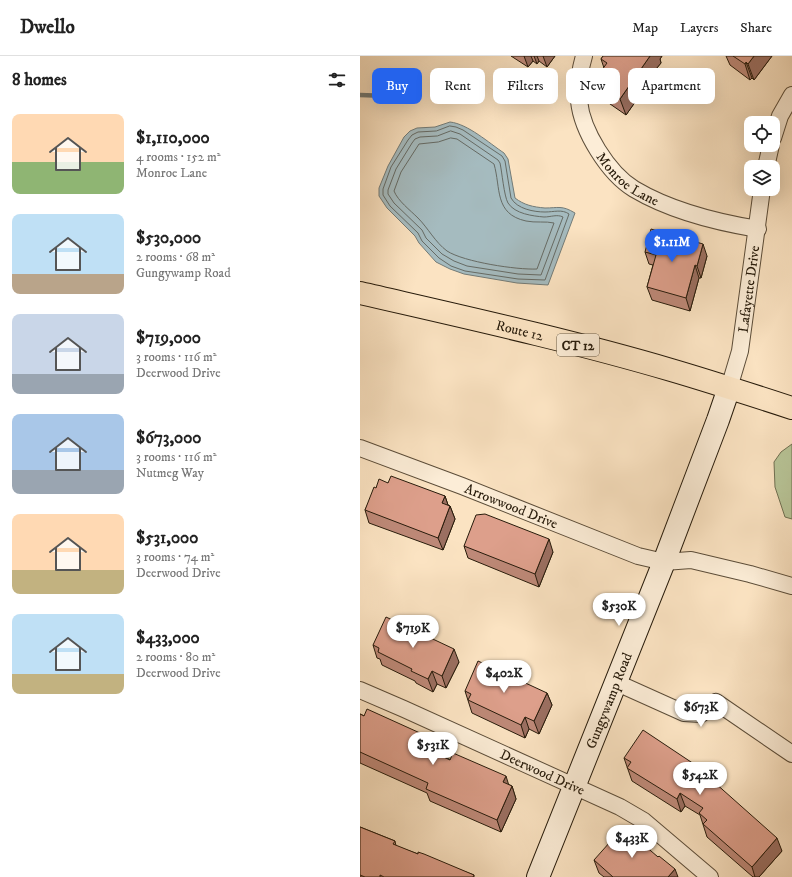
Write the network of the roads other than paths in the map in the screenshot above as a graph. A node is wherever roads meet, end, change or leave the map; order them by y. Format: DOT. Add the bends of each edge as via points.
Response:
graph roads {
  1 [pos="584,56"];
  2 [pos="792,95"];
  3 [pos="780,116"];
  4 [pos="761,196"];
  5 [pos="758,229"];
  6 [pos="360,293"];
  7 [pos="729,388"];
  8 [pos="792,408"];
  9 [pos="360,448"];
  10 [pos="664,562"];
  11 [pos="792,586"];
  12 [pos="615,682"];
  13 [pos="360,690"];
  14 [pos="792,754"];
  15 [pos="574,786"];
  16 [pos="538,877"];
  17 [pos="710,877"];
  1 -- 5 [label="street, Monroe Lane" via="579,74 579,101 585,127 599,152 616,173 633,188 667,206 735,226"];
  2 -- 3 [label="street"];
  4 -- 5 [label="street, Lafayette Drive"];
  5 -- 7 [label="street, Lafayette Drive" via="740,351"];
  6 -- 7 [label="highway, Route 12 / CT 12" via="605,352"];
  7 -- 8 [label="highway, Route 12 / CT 12"];
  7 -- 10 [label="street, Gungywamp Road"];
  9 -- 10 [label="street, Arrowwood Drive" via="638,556"];
  10 -- 11 [label="street, Arrowwood Drive" via="691,560"];
  10 -- 12 [label="street, Gungywamp Road"];
  12 -- 14 [label="street" via="684,713 701,714 716,702"];
  12 -- 15 [label="street, Gungywamp Road"];
  13 -- 15 [label="street, Deerwood Drive"];
  15 -- 16 [label="street, Gungywamp Road"];
  15 -- 17 [label="street, Deerwood Drive" via="644,821"];
}
